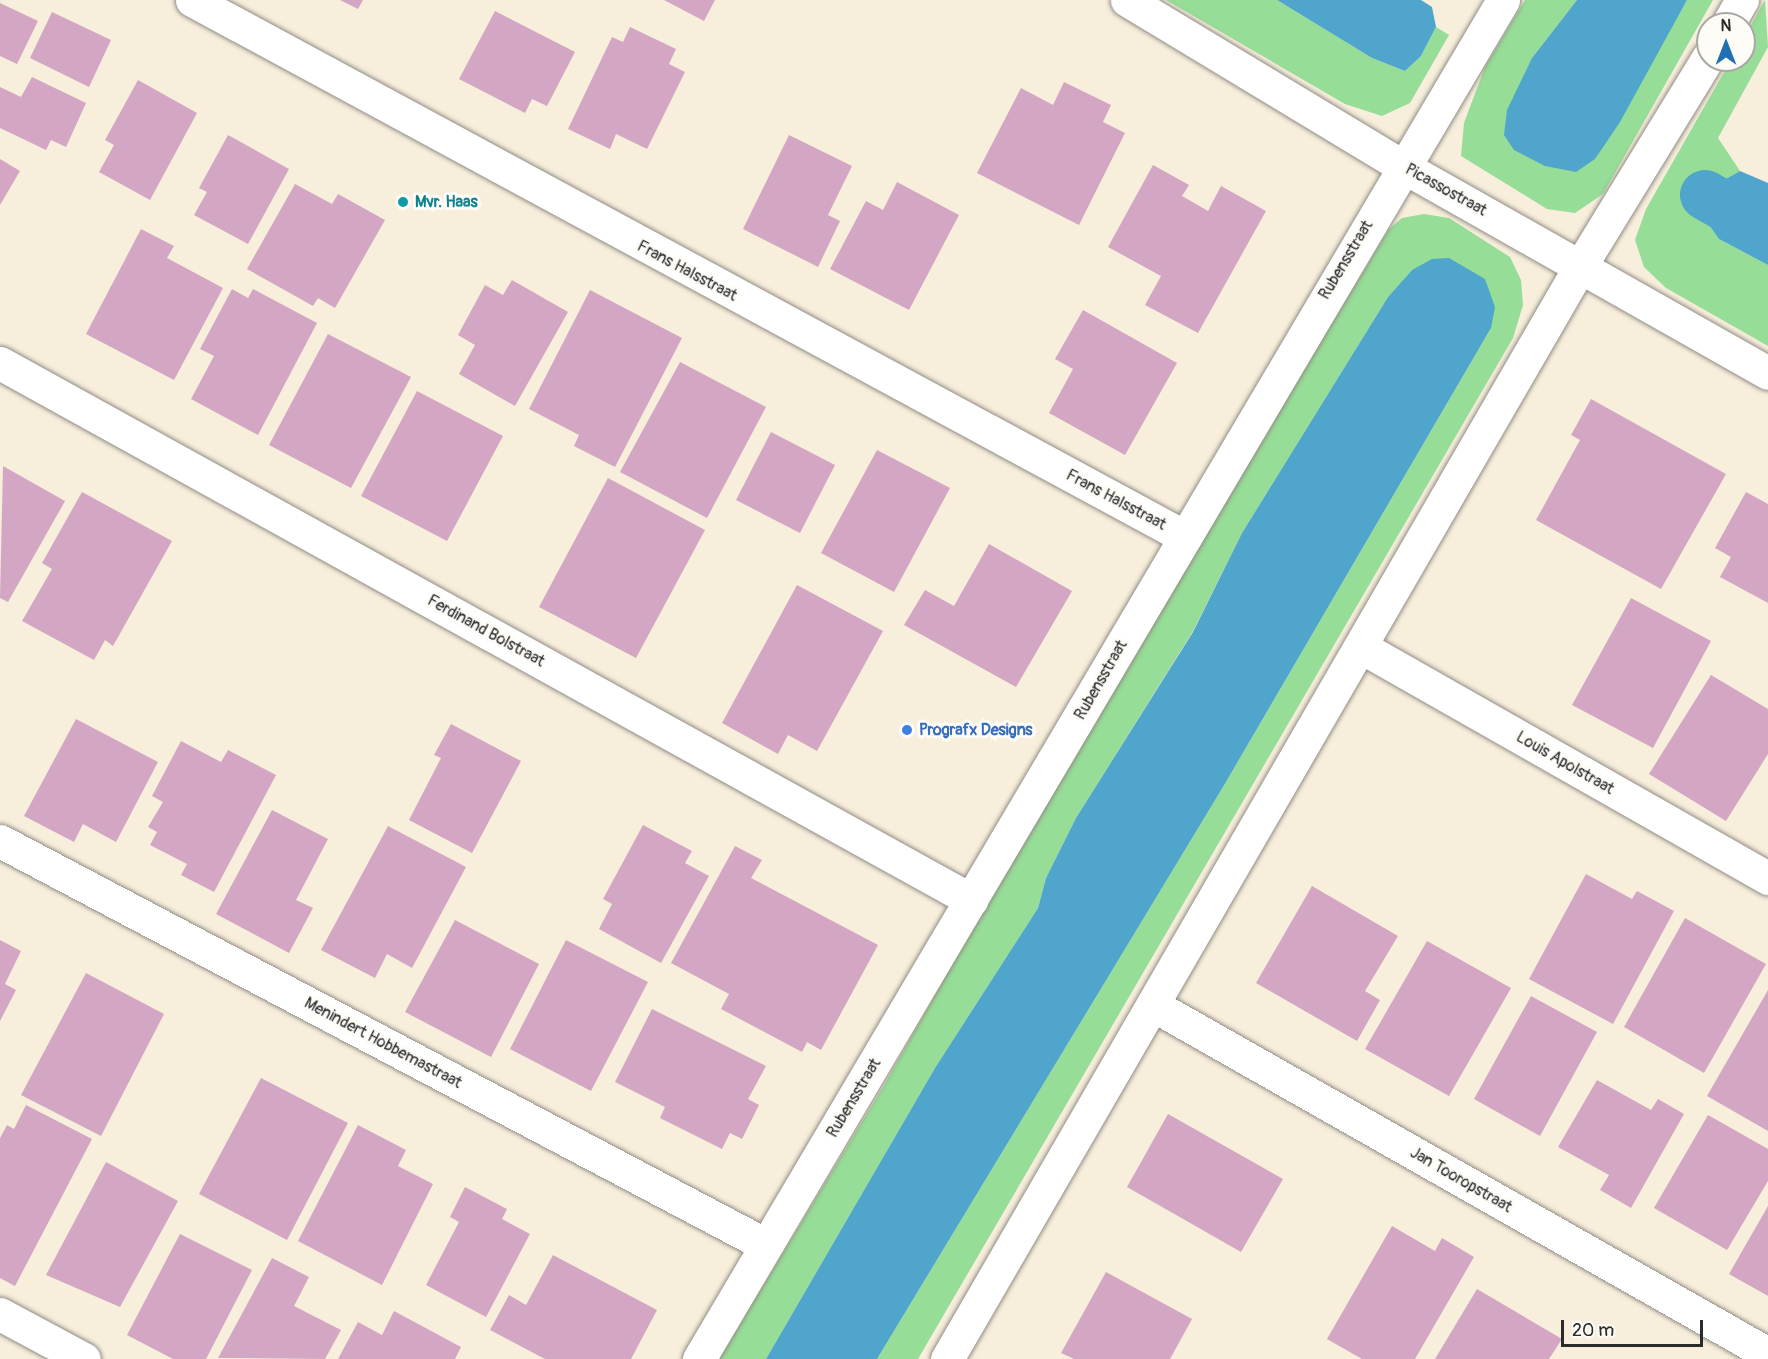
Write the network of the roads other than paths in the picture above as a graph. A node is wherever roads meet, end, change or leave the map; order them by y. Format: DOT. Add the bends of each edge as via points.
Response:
graph roads {
  1 [pos="192,0"];
  2 [pos="1127,0"];
  3 [pos="1503,0"];
  4 [pos="1699,72"];
  5 [pos="1402,166"];
  6 [pos="1581,265"];
  7 [pos="0,363"];
  8 [pos="1768,373"];
  9 [pos="1185,537"];
  10 [pos="1363,648"];
  11 [pos="0,841"];
  12 [pos="1768,878"];
  13 [pos="971,900"];
  14 [pos="1153,1005"];
  15 [pos="766,1245"];
  16 [pos="0,1314"];
  17 [pos="1768,1354"];
  18 [pos="84,1359"];
  19 [pos="699,1359"];
  20 [pos="947,1359"];
  1 -- 9 [label="street, Frans Halsstraat"];
  2 -- 5 [label="street, Picassostraat"];
  3 -- 5 [label="street, Rubensstraat"];
  4 -- 6 [label="street"];
  5 -- 6 [label="street, Picassostraat"];
  5 -- 9 [label="street, Rubensstraat"];
  6 -- 8 [label="street, Picassostraat"];
  6 -- 10 [label="street"];
  7 -- 13 [label="street, Ferdinand Bolstraat"];
  9 -- 13 [label="street, Rubensstraat"];
  10 -- 12 [label="street, Louis Apolstraat"];
  10 -- 14 [label="street"];
  11 -- 15 [label="street, Menindert Hobbemastraat"];
  13 -- 15 [label="street, Rubensstraat"];
  14 -- 17 [label="street, Jan Tooropstraat"];
  14 -- 20 [label="street"];
  15 -- 19 [label="street, Rubensstraat"];
  16 -- 18 [label="street"];
}
